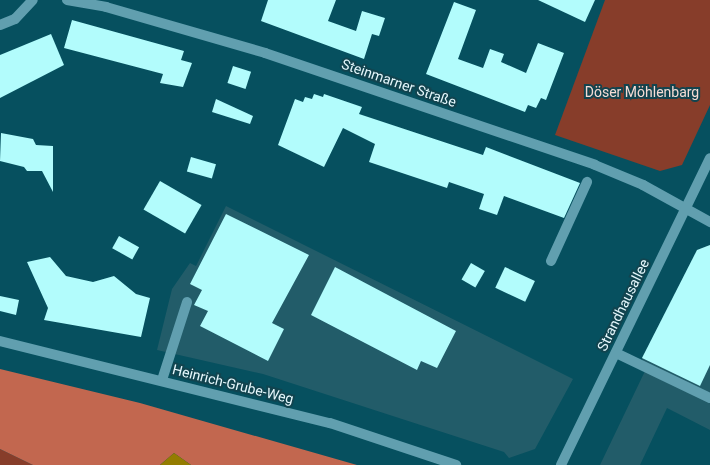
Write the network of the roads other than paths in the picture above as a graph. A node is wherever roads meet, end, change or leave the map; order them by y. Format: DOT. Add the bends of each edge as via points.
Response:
graph roads {
  1 [pos="33,0"];
  2 [pos="67,0"];
  3 [pos="96,3"];
  4 [pos="0,25"];
  5 [pos="710,158"];
  6 [pos="587,182"];
  7 [pos="685,209"];
  8 [pos="710,222"];
  9 [pos="551,261"];
  10 [pos="187,302"];
  11 [pos="0,341"];
  12 [pos="616,352"];
  13 [pos="162,380"];
  14 [pos="710,398"];
  15 [pos="456,465"];
  16 [pos="562,465"];
  1 -- 4 [label="street" via="15,19"];
  2 -- 3 [label="street, Steinmarner Straße"];
  3 -- 7 [label="street, Steinmarner Straße" via="265,53 595,165 643,185"];
  5 -- 7 [label="street, Strandhausallee"];
  6 -- 9 [label="street"];
  7 -- 8 [label="street, Steinmarner Straße"];
  7 -- 12 [label="street, Strandhausallee"];
  10 -- 13 [label="street"];
  11 -- 13 [label="street, Heinrich-Grube-Weg"];
  12 -- 14 [label="street"];
  12 -- 16 [label="street, Strandhausallee"];
  13 -- 15 [label="street, Heinrich-Grube-Weg" via="330,423"];
}
